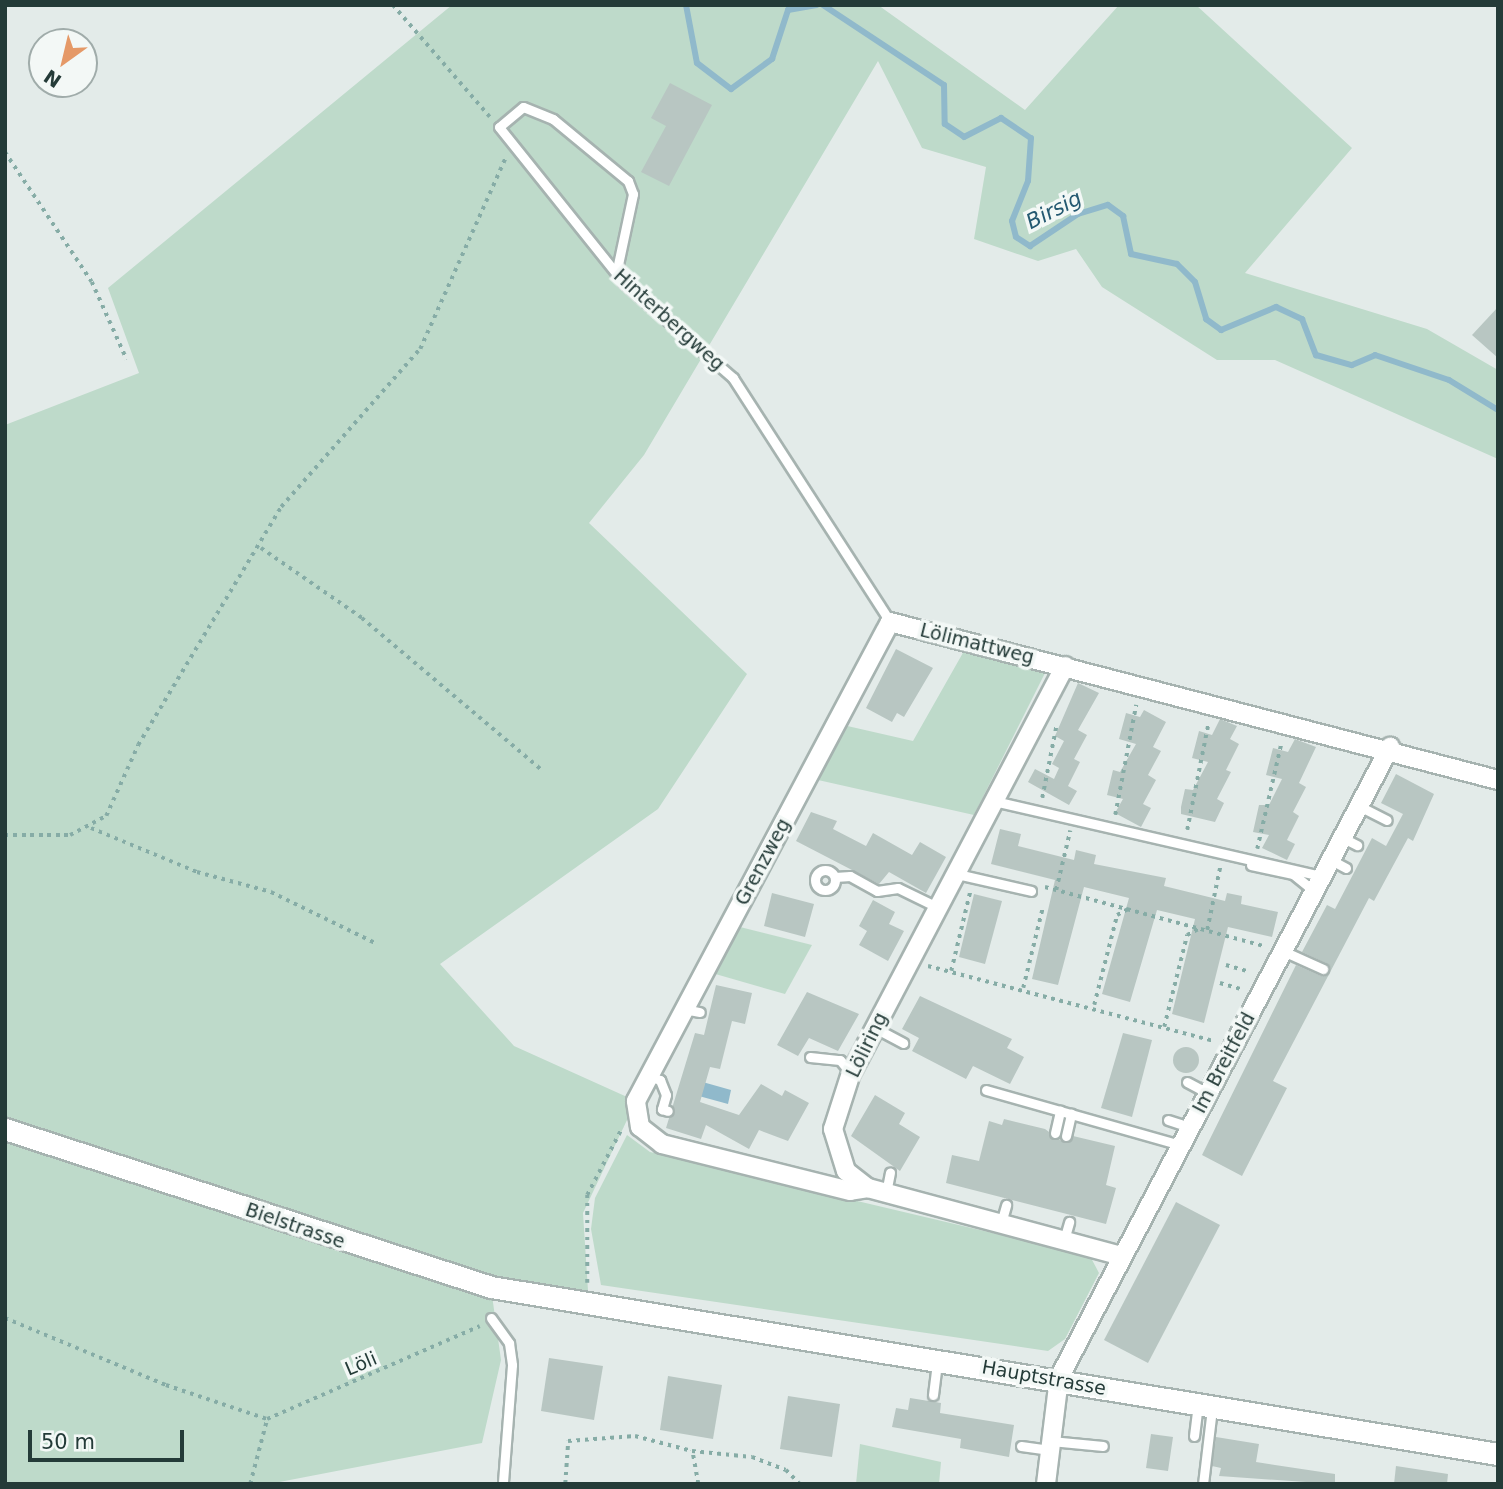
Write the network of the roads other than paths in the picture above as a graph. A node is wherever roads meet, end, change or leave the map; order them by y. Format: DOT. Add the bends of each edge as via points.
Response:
graph roads {
  1 [pos="616,274"];
  2 [pos="890,622"];
  3 [pos="1065,666"];
  4 [pos="1390,747"];
  5 [pos="1498,780"];
  6 [pos="994,801"];
  7 [pos="1359,806"];
  8 [pos="1387,820"];
  9 [pos="1253,861"];
  10 [pos="965,876"];
  11 [pos="835,877"];
  12 [pos="1324,884"];
  13 [pos="1035,889"];
  14 [pos="939,908"];
  15 [pos="1283,951"];
  16 [pos="1323,970"];
  17 [pos="875,1028"];
  18 [pos="903,1043"];
  19 [pos="810,1057"];
  20 [pos="851,1073"];
  21 [pos="649,1076"];
  22 [pos="1187,1082"];
  23 [pos="986,1090"];
  24 [pos="1208,1093"];
  25 [pos="668,1111"];
  26 [pos="1060,1111"];
  27 [pos="1072,1114"];
  28 [pos="1168,1120"];
  29 [pos="1190,1127"];
  30 [pos="5,1129"];
  31 [pos="1055,1133"];
  32 [pos="1066,1136"];
  33 [pos="1181,1145"];
  34 [pos="890,1172"];
  35 [pos="868,1188"];
  36 [pos="886,1195"];
  37 [pos="1006,1205"];
  38 [pos="1069,1222"];
  39 [pos="1001,1223"];
  40 [pos="1064,1240"];
  41 [pos="1122,1256"];
  42 [pos="588,1298"];
  43 [pos="491,1318"];
  44 [pos="937,1361"];
  45 [pos="1059,1378"];
  46 [pos="933,1395"];
  47 [pos="1205,1407"];
  48 [pos="1194,1436"];
  49 [pos="1021,1446"];
  50 [pos="1050,1446"];
  51 [pos="1103,1446"];
  52 [pos="1498,1454"];
  53 [pos="503,1482"];
  54 [pos="1046,1484"];
  55 [pos="1203,1484"];
  1 -- 1 [label="lane, Hinterbergweg" via="634,194 628,181 554,119 523,107 499,127"];
  1 -- 2 [label="lane, Hinterbergweg" via="733,378"];
  2 -- 3 [label="street, Lölimattweg"];
  2 -- 21 [label="street, Grenzweg" via="692,1011 666,1059"];
  3 -- 4 [label="street, Lölimattweg"];
  3 -- 6 [label="street, Löliring"];
  4 -- 5 [label="street, Lölimattweg"];
  4 -- 7 [label="street, Im Breitfeld"];
  6 -- 9 [label="lane"];
  6 -- 10 [label="street, Löliring"];
  7 -- 8 [label="lane"];
  7 -- 12 [label="street, Im Breitfeld" via="1350,841"];
  9 -- 12 [label="lane"];
  9 -- 12 [label="lane"];
  10 -- 13 [label="lane"];
  10 -- 14 [label="street, Löliring"];
  11 -- 14 [label="lane" via="850,876 877,891 898,888"];
  12 -- 15 [label="street, Im Breitfeld"];
  14 -- 17 [label="street, Löliring"];
  15 -- 16 [label="lane"];
  15 -- 24 [label="street, Im Breitfeld"];
  17 -- 18 [label="lane"];
  17 -- 20 [label="street, Löliring"];
  19 -- 20 [label="lane" via="840,1060"];
  20 -- 35 [label="street, Löliring" via="832,1129 835,1151 846,1171"];
  21 -- 25 [label="lane" via="660,1080 666,1095 662,1109"];
  21 -- 35 [label="street, Grenzweg" via="636,1101 640,1127 662,1144 850,1191"];
  22 -- 24 [label="lane"];
  23 -- 26 [label="lane"];
  24 -- 29 [label="street, Im Breitfeld"];
  26 -- 27 [label="lane"];
  26 -- 31 [label="lane"];
  27 -- 32 [label="lane"];
  27 -- 33 [label="lane"];
  28 -- 29 [label="lane"];
  29 -- 33 [label="street, Im Breitfeld"];
  30 -- 42 [label="main road, Bielstrasse" via="442,1276"];
  33 -- 41 [label="street, Im Breitfeld"];
  34 -- 36 [label="lane"];
  35 -- 36 [label="street, Löliring"];
  36 -- 39 [label="street, Löliring"];
  37 -- 39 [label="lane"];
  38 -- 40 [label="lane"];
  39 -- 40 [label="street, Löliring"];
  40 -- 41 [label="street, Löliring"];
  41 -- 45 [label="street, Im Breitfeld"];
  42 -- 44 [label="main road, Hauptstrasse"];
  43 -- 53 [label="lane" via="509,1343 512,1365"];
  44 -- 45 [label="main road, Hauptstrasse"];
  44 -- 46 [label="lane"];
  45 -- 47 [label="main road, Hauptstrasse"];
  45 -- 50 [label="street"];
  47 -- 48 [label="lane"];
  47 -- 52 [label="main road, Hauptstrasse"];
  47 -- 55 [label="lane"];
  49 -- 50 [label="lane"];
  50 -- 51 [label="lane"];
  50 -- 54 [label="street"];
}
